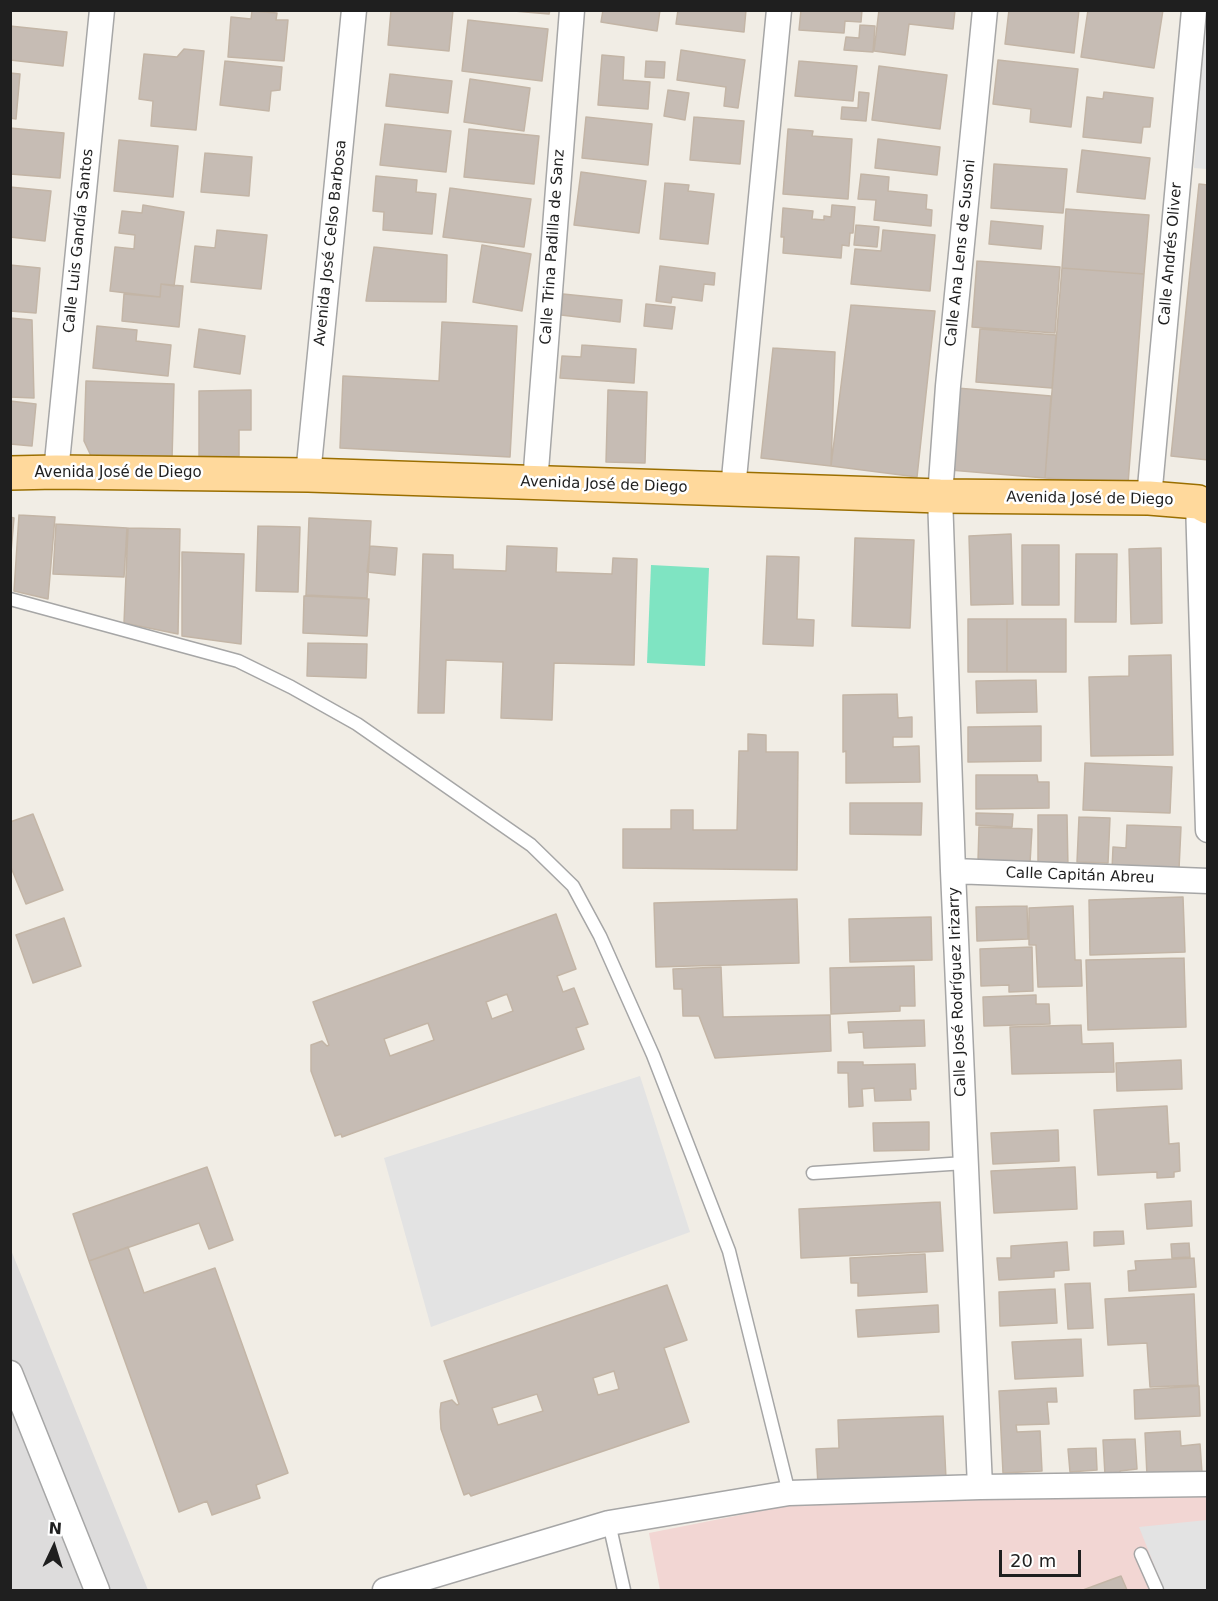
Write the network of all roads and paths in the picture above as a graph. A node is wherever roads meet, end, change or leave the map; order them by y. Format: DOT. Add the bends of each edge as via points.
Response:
graph roads {
  1 [pos="102,10"];
  2 [pos="354,10"];
  3 [pos="572,10"];
  4 [pos="779,10"];
  5 [pos="986,10"];
  6 [pos="1194,10"];
  7 [pos="56,472"];
  8 [pos="10,473"];
  9 [pos="308,475"];
  10 [pos="535,483"];
  11 [pos="733,489"];
  12 [pos="940,496"];
  13 [pos="1149,498"];
  14 [pos="1204,503"];
  15 [pos="10,600"];
  16 [pos="1208,830"];
  17 [pos="953,871"];
  18 [pos="1208,881"];
  19 [pos="965,1163"];
  20 [pos="813,1173"];
  21 [pos="10,1372"];
  22 [pos="1208,1484"];
  23 [pos="980,1487"];
  24 [pos="789,1493"];
  25 [pos="609,1523"];
  26 [pos="1141,1554"];
  27 [pos="97,1590"];
  28 [pos="385,1590"];
  29 [pos="624,1590"];
  30 [pos="1156,1590"];
  1 -- 7 [label="street, Calle Luis Gandía Santos"];
  2 -- 9 [label="street, Avenida José Celso Barbosa"];
  3 -- 10 [label="street, Calle Trina Padilla de Sanz"];
  4 -- 11 [label="street"];
  5 -- 12 [label="street, Calle Ana Lens de Susoni"];
  6 -- 13 [label="street, Calle Andrés Oliver"];
  7 -- 8 [label="main road, Avenida José de Diego"];
  7 -- 9 [label="main road, Avenida José de Diego"];
  9 -- 10 [label="main road, Avenida José de Diego"];
  10 -- 11 [label="main road, Avenida José de Diego"];
  11 -- 12 [label="main road, Avenida José de Diego"];
  12 -- 13 [label="main road, Avenida José de Diego"];
  12 -- 17 [label="street, Calle José Rodríguez Irizarry"];
  13 -- 14 [label="main road, Avenida José de Diego"];
  14 -- 16 [label="street"];
  15 -- 24 [label="lane" via="238,661 291,687 357,724 531,845 573,886 600,936 653,1055 729,1251"];
  17 -- 18 [label="street, Calle Capitán Abreu"];
  17 -- 19 [label="street, Calle José Rodríguez Irizarry"];
  19 -- 20 [label="lane"];
  19 -- 23 [label="street, Calle José Rodríguez Irizarry"];
  21 -- 27 [label="street"];
  22 -- 23 [label="street"];
  23 -- 24 [label="street"];
  24 -- 25 [label="street"];
  25 -- 28 [label="street"];
  25 -- 29 [label="lane"];
  26 -- 30 [label="lane"];
}
